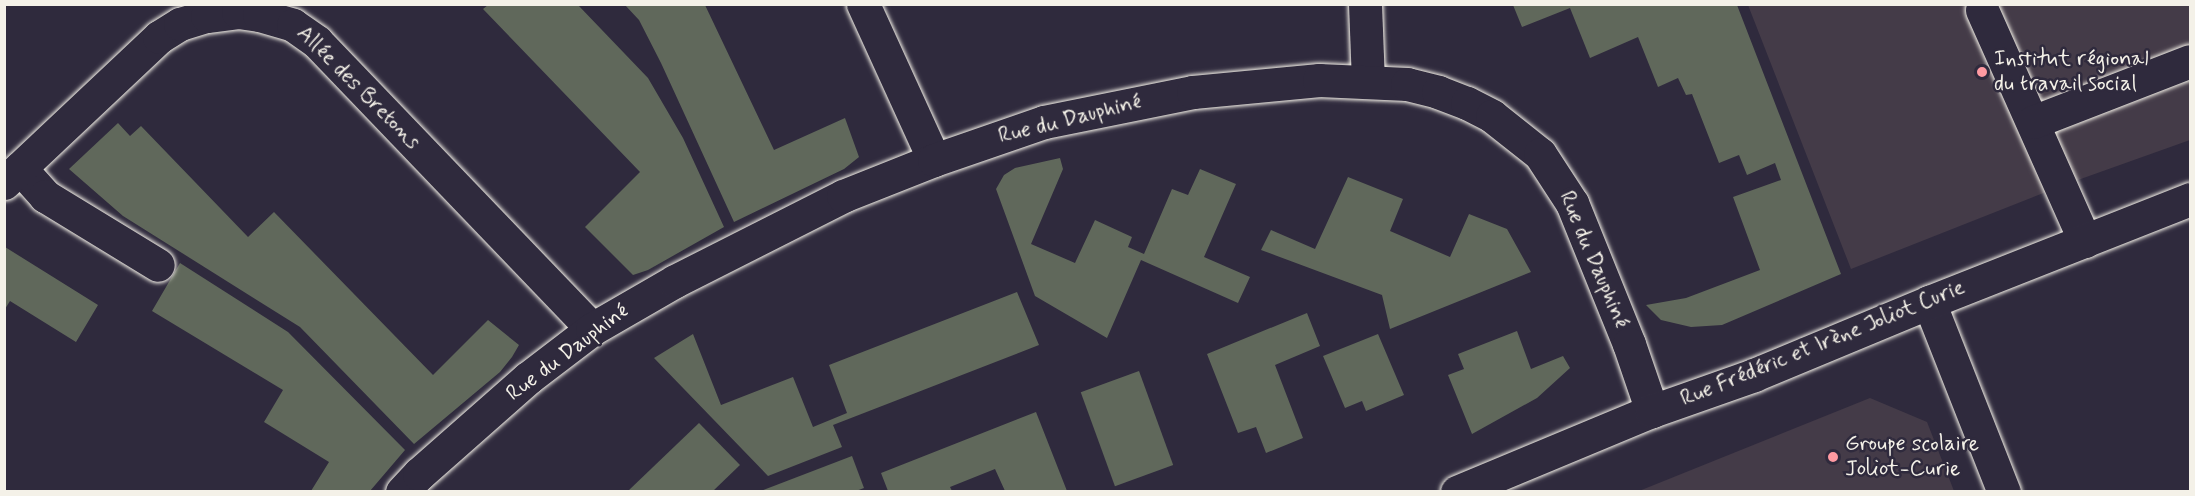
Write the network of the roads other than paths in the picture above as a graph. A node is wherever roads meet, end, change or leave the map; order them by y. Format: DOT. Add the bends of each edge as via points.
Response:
graph roads {
  1 [pos="863,4"];
  2 [pos="1365,4"];
  3 [pos="1982,10"];
  4 [pos="2190,61"];
  5 [pos="1368,82"];
  6 [pos="2033,122"];
  7 [pos="934,160"];
  8 [pos="12,176"];
  9 [pos="2190,199"];
  10 [pos="2085,241"];
  11 [pos="158,265"];
  12 [pos="1929,302"];
  13 [pos="592,329"];
  14 [pos="1652,411"];
  15 [pos="402,492"];
  16 [pos="1457,492"];
  17 [pos="2004,492"];
  1 -- 7 [label="street"];
  2 -- 5 [label="street"];
  3 -- 6 [label="street"];
  4 -- 6 [label="street"];
  5 -- 7 [label="street, Rue du Dauphiné" via="1268,83 1142,101 1044,122"];
  5 -- 14 [label="street, Rue du Dauphiné" via="1407,84 1467,103 1516,133 1540,154 1572,203"];
  6 -- 10 [label="street"];
  7 -- 13 [label="street, Rue du Dauphiné" via="766,232"];
  8 -- 11 [label="street"];
  8 -- 13 [label="street, Allée des Bretons" via="159,37 180,24 238,12 293,25 317,42"];
  9 -- 10 [label="street, Rue Frédéric et Irène Joliot Curie"];
  10 -- 12 [label="street, Rue Frédéric et Irène Joliot Curie"];
  12 -- 14 [label="street, Rue Frédéric et Irène Joliot Curie" via="1754,375"];
  12 -- 17 [label="street"];
  13 -- 15 [label="street, Rue du Dauphiné" via="528,378"];
  14 -- 16 [label="street, Rue Frédéric et Irène Joliot Curie"];
}
